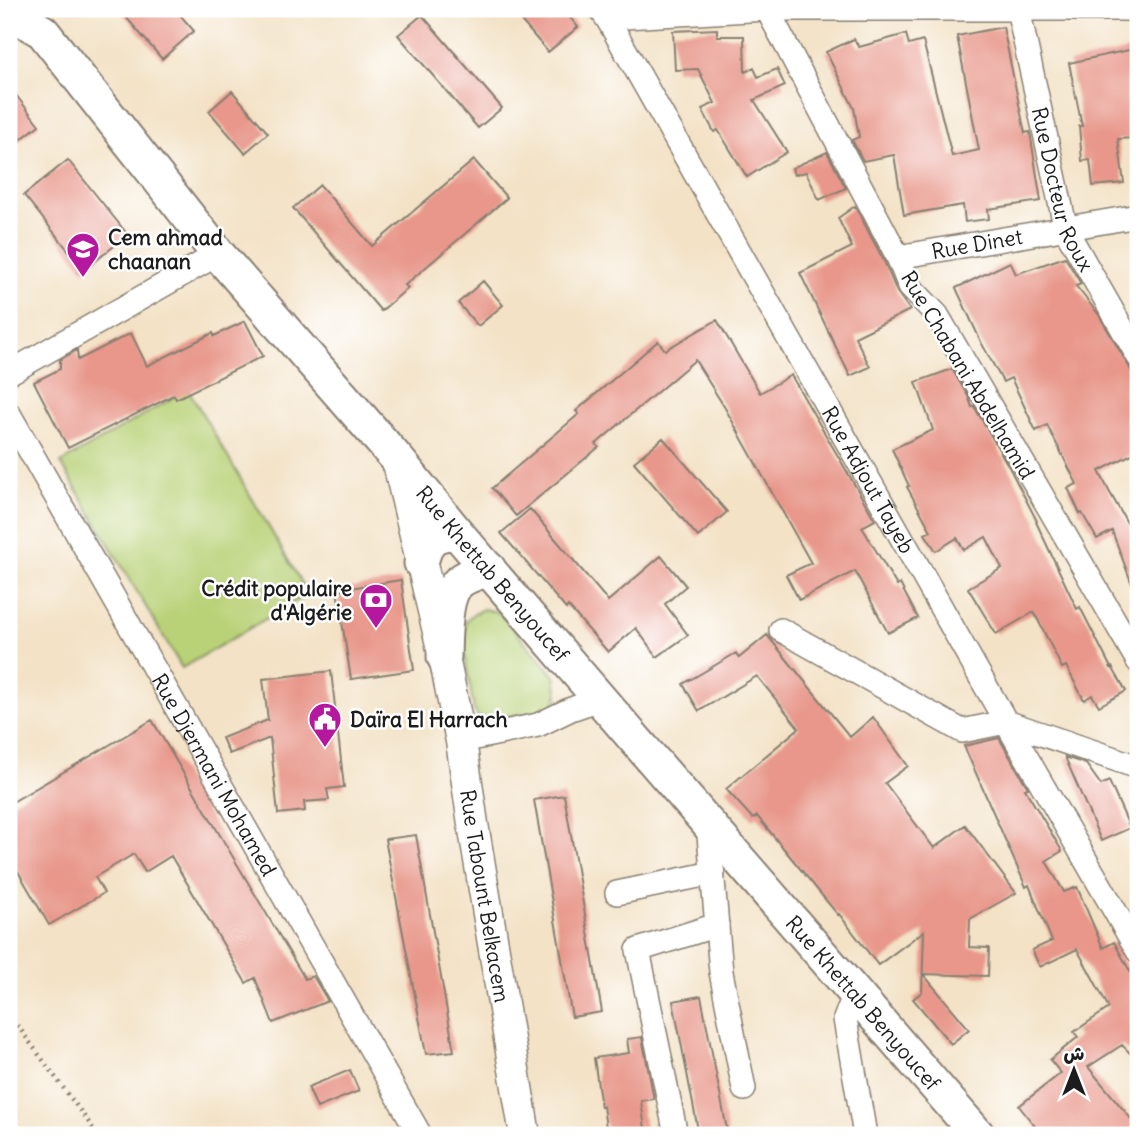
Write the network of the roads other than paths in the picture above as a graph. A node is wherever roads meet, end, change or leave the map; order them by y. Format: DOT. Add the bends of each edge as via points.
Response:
graph roads {
  1 [pos="767,9"];
  2 [pos="1018,9"];
  3 [pos="1138,9"];
  4 [pos="9,11"];
  5 [pos="603,13"];
  6 [pos="1138,216"];
  7 [pos="1066,230"];
  8 [pos="218,254"];
  9 [pos="898,257"];
  10 [pos="1138,356"];
  11 [pos="9,373"];
  12 [pos="9,414"];
  13 [pos="397,459"];
  14 [pos="457,533"];
  15 [pos="421,564"];
  16 [pos="489,569"];
  17 [pos="782,631"];
  18 [pos="444,657"];
  19 [pos="1138,662"];
  20 [pos="600,699"];
  21 [pos="1006,723"];
  22 [pos="461,741"];
  23 [pos="1138,767"];
  24 [pos="708,824"];
  25 [pos="713,873"];
  26 [pos="617,893"];
  27 [pos="717,925"];
  28 [pos="1138,951"];
  29 [pos="855,993"];
  30 [pos="744,1089"];
  31 [pos="420,1135"];
  32 [pos="525,1135"];
  33 [pos="676,1135"];
  34 [pos="865,1135"];
  35 [pos="978,1135"];
  1 -- 2 [label="street"];
  1 -- 5 [label="street"];
  1 -- 9 [label="street, Rue Chabani Abdelhamid"];
  2 -- 3 [label="street"];
  2 -- 7 [label="street, Rue Docteur Roux"];
  4 -- 8 [label="main road, Rue Khettab Benyoucef" via="43,32"];
  5 -- 21 [label="street, Rue Adjout Tayeb"];
  6 -- 7 [label="street, Rue Dinet"];
  7 -- 9 [label="street, Rue Dinet"];
  7 -- 10 [label="street, Rue Docteur Roux"];
  8 -- 11 [label="street"];
  8 -- 13 [label="main road, Rue Khettab Benyoucef"];
  9 -- 19 [label="street, Rue Chabani Abdelhamid" via="910,287 937,316"];
  12 -- 31 [label="street, Rue Djermani Mohamed"];
  13 -- 14 [label="main road, Rue Khettab Benyoucef"];
  13 -- 15 [label="street, Rue Tabount Belkacem"];
  14 -- 15 [label="main road" via="432,538"];
  14 -- 16 [label="main road, Rue Khettab Benyoucef"];
  15 -- 18 [label="street, Rue Tabount Belkacem"];
  16 -- 18 [label="main road" via="469,575 455,586 447,610"];
  16 -- 20 [label="main road, Rue Khettab Benyoucef"];
  17 -- 21 [label="street" via="962,731"];
  18 -- 22 [label="street, Rue Tabount Belkacem"];
  20 -- 22 [label="street" via="538,725"];
  20 -- 24 [label="main road, Rue Khettab Benyoucef"];
  21 -- 23 [label="street"];
  21 -- 28 [label="street, Rue Adjout Tayeb"];
  22 -- 32 [label="street, Rue Tabount Belkacem"];
  24 -- 25 [label="street"];
  24 -- 29 [label="main road, Rue Khettab Benyoucef"];
  25 -- 26 [label="street"];
  25 -- 27 [label="street"];
  27 -- 30 [label="street" via="721,972"];
  27 -- 33 [label="street" via="638,950"];
  29 -- 34 [label="street" via="845,1019"];
  29 -- 35 [label="main road, Rue Khettab Benyoucef"];
}
